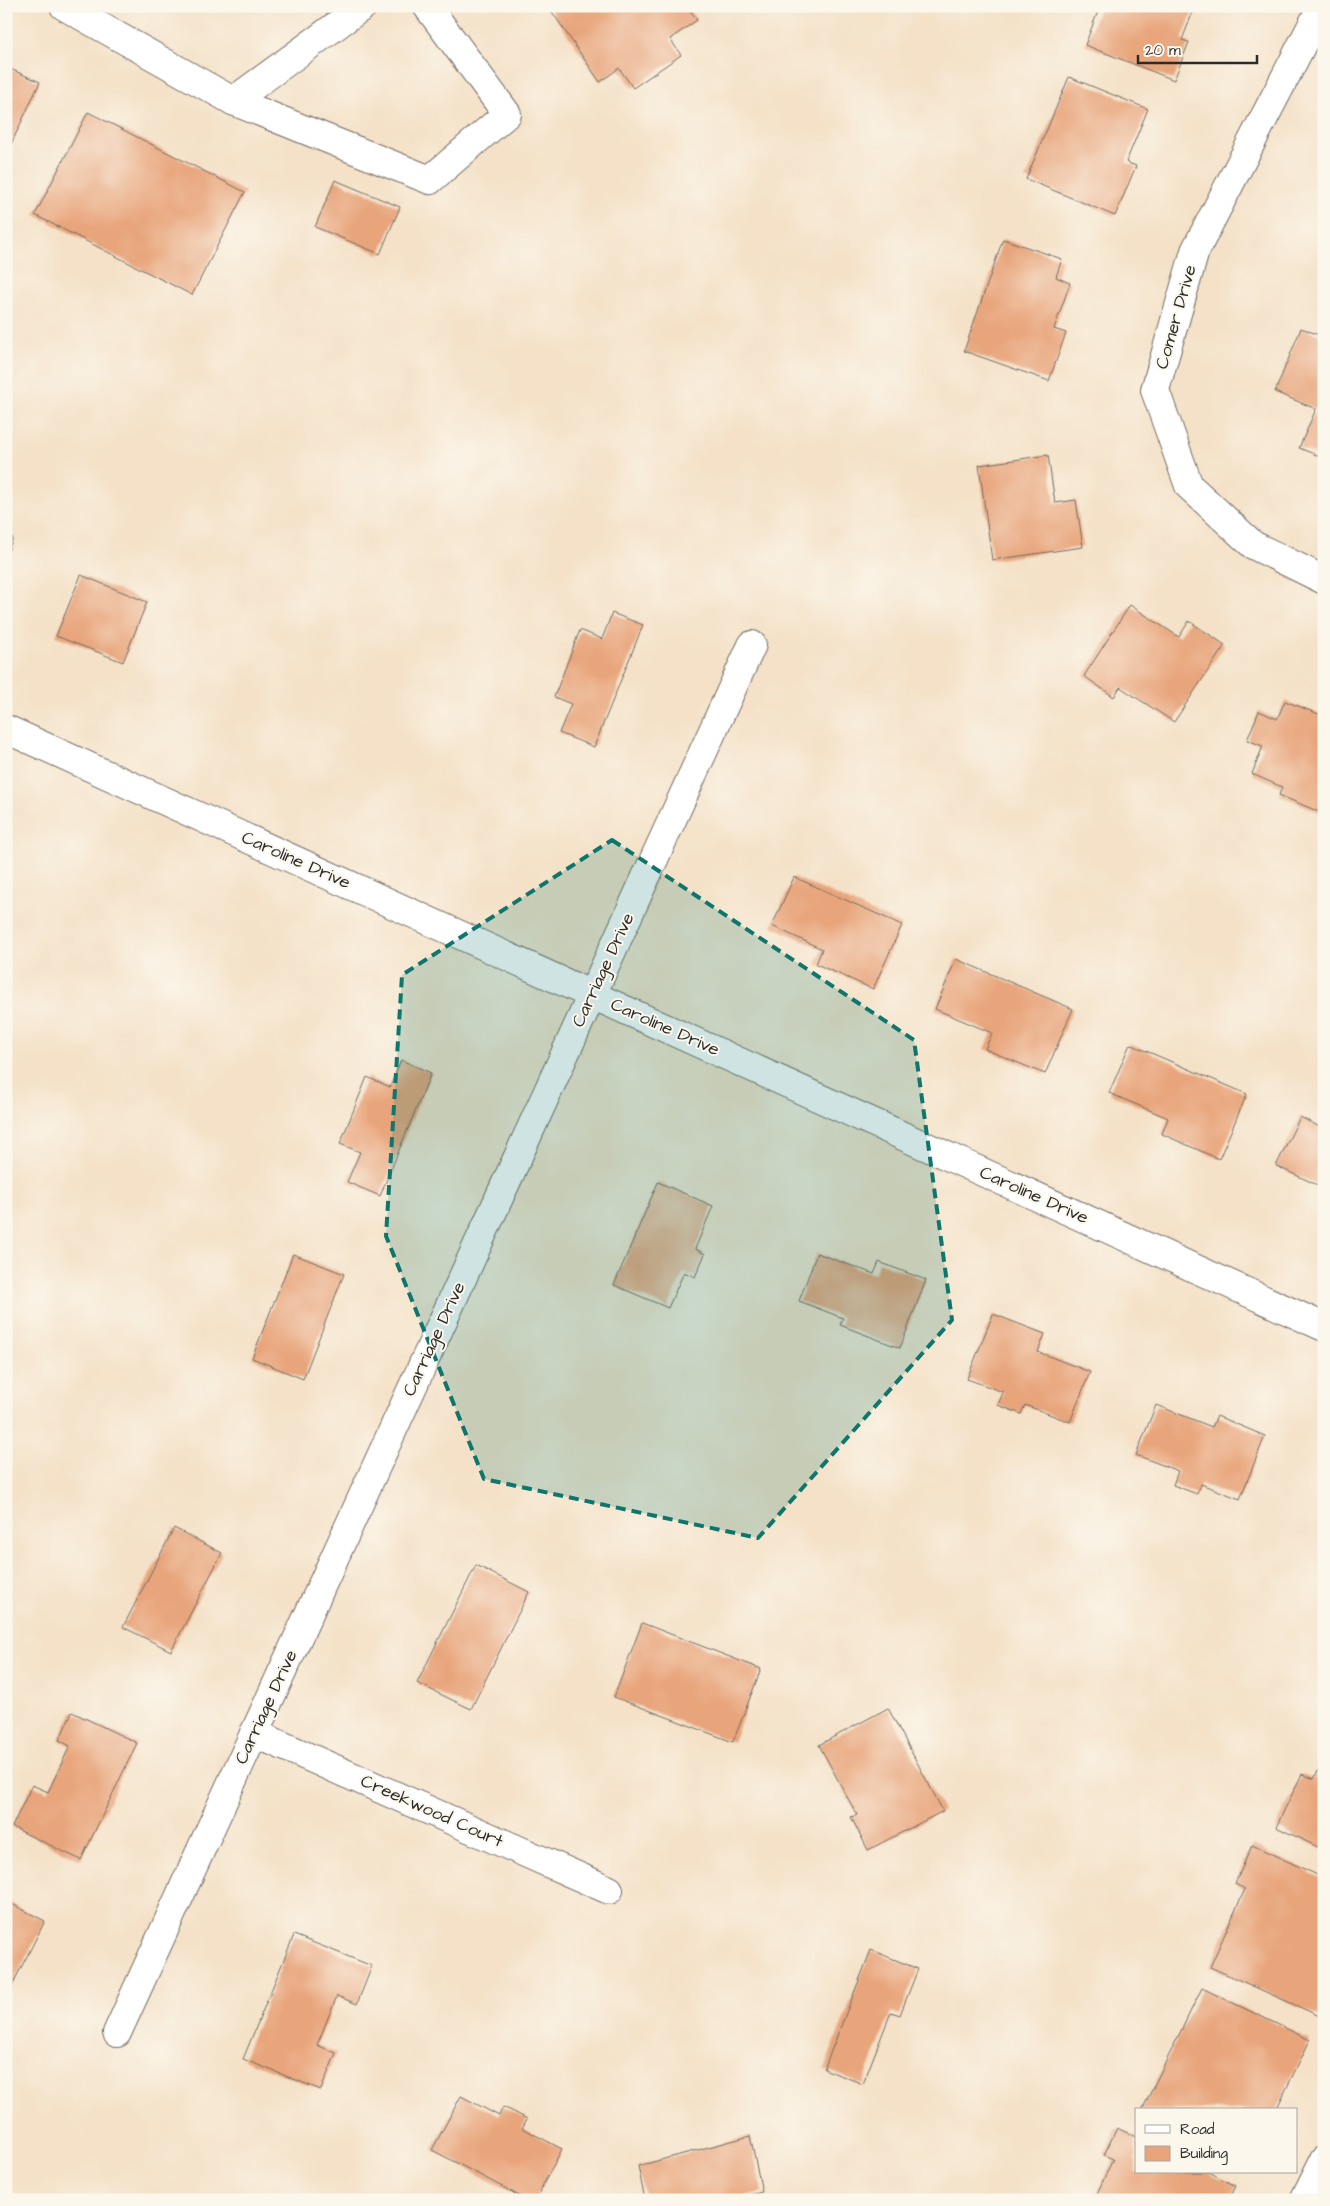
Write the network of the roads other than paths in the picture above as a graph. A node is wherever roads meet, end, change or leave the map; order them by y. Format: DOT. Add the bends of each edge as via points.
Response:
graph roads {
  1 [pos="64,6"];
  2 [pos="363,6"];
  3 [pos="427,6"];
  4 [pos="1322,9"];
  5 [pos="233,101"];
  6 [pos="1324,580"];
  7 [pos="752,645"];
  8 [pos="6,729"];
  9 [pos="592,994"];
  10 [pos="1324,1327"];
  11 [pos="254,1732"];
  12 [pos="609,1890"];
  13 [pos="117,2033"];
  14 [pos="1324,2160"];
  15 [pos="1304,2200"];
  1 -- 5 [label="street"];
  2 -- 5 [label="street"];
  3 -- 5 [label="street" via="507,114 430,180"];
  4 -- 6 [label="street, Comer Drive" via="1195,251 1155,390 1189,486 1253,545"];
  7 -- 9 [label="street, Carriage Drive"];
  8 -- 9 [label="street, Caroline Drive"];
  9 -- 10 [label="street, Caroline Drive"];
  9 -- 11 [label="street, Carriage Drive"];
  11 -- 12 [label="street, Creekwood Court"];
  11 -- 13 [label="street, Carriage Drive"];
  14 -- 15 [label="street"];
}
